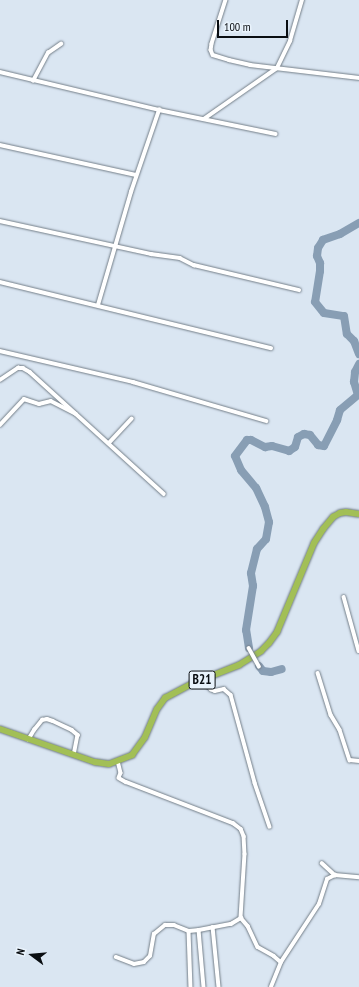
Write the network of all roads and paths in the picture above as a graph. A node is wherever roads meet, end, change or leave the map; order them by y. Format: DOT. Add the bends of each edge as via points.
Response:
graph roads {
  1 [pos="226,0"];
  2 [pos="302,0"];
  3 [pos="61,44"];
  4 [pos="277,68"];
  5 [pos="0,72"];
  6 [pos="359,78"];
  7 [pos="33,81"];
  8 [pos="159,110"];
  9 [pos="204,119"];
  10 [pos="276,134"];
  11 [pos="0,145"];
  12 [pos="136,175"];
  13 [pos="0,221"];
  14 [pos="117,245"];
  15 [pos="0,282"];
  16 [pos="299,290"];
  17 [pos="98,305"];
  18 [pos="271,348"];
  19 [pos="0,351"];
  20 [pos="0,380"];
  21 [pos="82,418"];
  22 [pos="130,419"];
  23 [pos="266,420"];
  24 [pos="0,425"];
  25 [pos="109,443"];
  26 [pos="164,494"];
  27 [pos="359,514"];
  28 [pos="344,597"];
  29 [pos="249,648"];
  30 [pos="359,651"];
  31 [pos="259,666"];
  32 [pos="318,673"];
  33 [pos="206,679"];
  34 [pos="0,729"];
  35 [pos="28,740"];
  36 [pos="74,755"];
  37 [pos="118,761"];
  38 [pos="359,761"];
  39 [pos="270,827"];
  40 [pos="322,863"];
  41 [pos="335,875"];
  42 [pos="359,876"];
  43 [pos="241,918"];
  44 [pos="213,927"];
  45 [pos="200,930"];
  46 [pos="189,931"];
  47 [pos="116,957"];
  48 [pos="281,962"];
  49 [pos="191,987"];
  50 [pos="204,987"];
  51 [pos="219,987"];
  52 [pos="271,987"];
  1 -- 4 [label="street" via="211,52 229,60"];
  2 -- 4 [label="street" via="290,41"];
  3 -- 7 [label="street" via="48,53"];
  4 -- 6 [label="street"];
  4 -- 9 [label="street"];
  5 -- 7 [label="street"];
  7 -- 8 [label="street"];
  8 -- 9 [label="street"];
  8 -- 12 [label="street"];
  9 -- 10 [label="street"];
  11 -- 12 [label="street"];
  12 -- 14 [label="street"];
  13 -- 14 [label="street"];
  14 -- 16 [label="street" via="180,258 194,265"];
  14 -- 17 [label="street"];
  15 -- 17 [label="street"];
  17 -- 18 [label="street"];
  19 -- 23 [label="street" via="133,382"];
  20 -- 21 [label="street" via="15,369 25,369"];
  21 -- 24 [label="street" via="51,401 34,403 26,398 20,401"];
  21 -- 25 [label="street"];
  22 -- 25 [label="street"];
  25 -- 26 [label="street"];
  27 -- 33 [label="highway, B21" via="340,513 323,529 314,543 278,632 269,643 239,665"];
  28 -- 30 [label="street"];
  29 -- 31 [label="street, bridge"];
  32 -- 38 [label="street" via="331,715 340,730 350,760"];
  33 -- 37 [label="highway, B21" via="179,689 165,698 139,747 132,755"];
  33 -- 39 [label="street" via="207,685 214,691 224,689 231,695"];
  34 -- 35 [label="highway, B21"];
  35 -- 36 [label="highway, B21"];
  35 -- 36 [label="street" via="42,720 47,719 78,735"];
  36 -- 37 [label="highway, B21" via="108,764"];
  37 -- 43 [label="street" via="121,773 119,778 126,782 233,823 241,830 245,854"];
  40 -- 41 [label="street"];
  41 -- 42 [label="street"];
  41 -- 48 [label="street" via="325,882 319,904"];
  43 -- 44 [label="street" via="234,923"];
  43 -- 48 [label="street" via="248,926 254,943"];
  44 -- 45 [label="street"];
  44 -- 51 [label="street"];
  45 -- 46 [label="street"];
  45 -- 50 [label="street"];
  46 -- 47 [label="street" via="174,925 165,925 154,934 150,956 144,962 134,964"];
  46 -- 49 [label="street"];
  48 -- 52 [label="street"];
}
